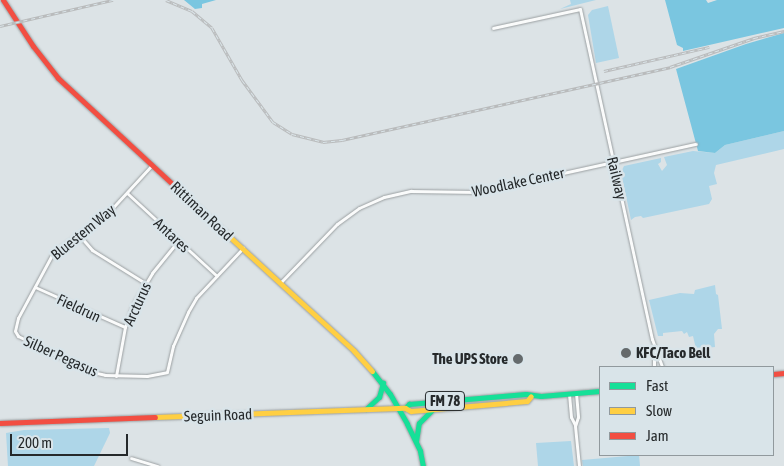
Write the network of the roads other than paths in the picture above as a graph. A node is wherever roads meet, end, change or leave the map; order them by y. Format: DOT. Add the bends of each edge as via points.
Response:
graph roads {
  1 [pos="2,0"];
  2 [pos="493,28"];
  3 [pos="696,144"];
  4 [pos="613,162"];
  5 [pos="152,165"];
  6 [pos="127,193"];
  7 [pos="79,235"];
  8 [pos="178,241"];
  9 [pos="243,248"];
  10 [pos="217,277"];
  11 [pos="145,283"];
  12 [pos="280,283"];
  13 [pos="34,287"];
  14 [pos="125,327"];
  15 [pos="16,334"];
  16 [pos="654,347"];
  17 [pos="654,366"];
  18 [pos="662,366"];
  19 [pos="116,376"];
  20 [pos="382,383"];
  21 [pos="599,391"];
  22 [pos="576,393"];
  23 [pos="569,394"];
  24 [pos="530,396"];
  25 [pos="402,408"];
  26 [pos="366,409"];
  27 [pos="435,409"];
  28 [pos="0,423"];
  29 [pos="575,426"];
  30 [pos="416,441"];
  31 [pos="130,458"];
  32 [pos="158,466"];
  33 [pos="423,466"];
  34 [pos="579,466"];
  1 -- 5 [label="main road, Rittiman Road" via="43,60"];
  2 -- 4 [label="street, Railway" via="580,9"];
  3 -- 4 [label="street, Woodlake Center"];
  4 -- 12 [label="street, Woodlake Center" via="477,192 412,191 384,197 359,208 337,224"];
  4 -- 16 [label="street, Railway"];
  5 -- 6 [label="street, Bluestem Way"];
  5 -- 9 [label="main road, Rittiman Road"];
  6 -- 7 [label="street, Bluestem Way" via="106,215"];
  6 -- 8 [label="street, Antares"];
  7 -- 11 [label="street" via="92,250"];
  7 -- 13 [label="street, Bluestem Way" via="53,253"];
  8 -- 10 [label="street, Antares"];
  8 -- 11 [label="street, Arcturus"];
  9 -- 10 [label="street"];
  9 -- 12 [label="main road, Rittiman Road"];
  10 -- 19 [label="street, Silber Pegasus" via="196,298 188,312 173,346 167,372"];
  11 -- 14 [label="street, Arcturus"];
  12 -- 20 [label="main road, Rittiman Road" via="354,351"];
  13 -- 14 [label="street, Fieldrun"];
  13 -- 15 [label="street, Bluestem Way" via="18,318"];
  14 -- 19 [label="street, Arcturus"];
  15 -- 19 [label="street, Silber Pegasus" via="88,371"];
  16 -- 17 [label="street, Railway"];
  16 -- 18 [label="street, Railway"];
  20 -- 25 [label="main road, Rittiman Road"];
  20 -- 26 [label="main road" via="379,397"];
  21 -- 22 [label="main road, Seguin Road / FM 78"];
  22 -- 23 [label="main road, Seguin Road / FM 78"];
  22 -- 29 [label="street" via="578,417"];
  23 -- 24 [label="main road, Seguin Road / FM 78"];
  23 -- 29 [label="street"];
  24 -- 25 [label="main road, Seguin Road / FM 78" via="409,404"];
  24 -- 27 [label="main road, Seguin Road / FM 78" via="526,400"];
  25 -- 26 [label="main road, Seguin Road / FM 78"];
  25 -- 27 [label="main road, Seguin Road / FM 78" via="411,411"];
  25 -- 30 [label="main road, Rittiman Road"];
  26 -- 28 [label="main road, Seguin Road / FM 78"];
  27 -- 30 [label="main road" via="422,418"];
  29 -- 34 [label="street"];
  30 -- 33 [label="main road, Rittiman Road"];
  31 -- 32 [label="street"];
}
